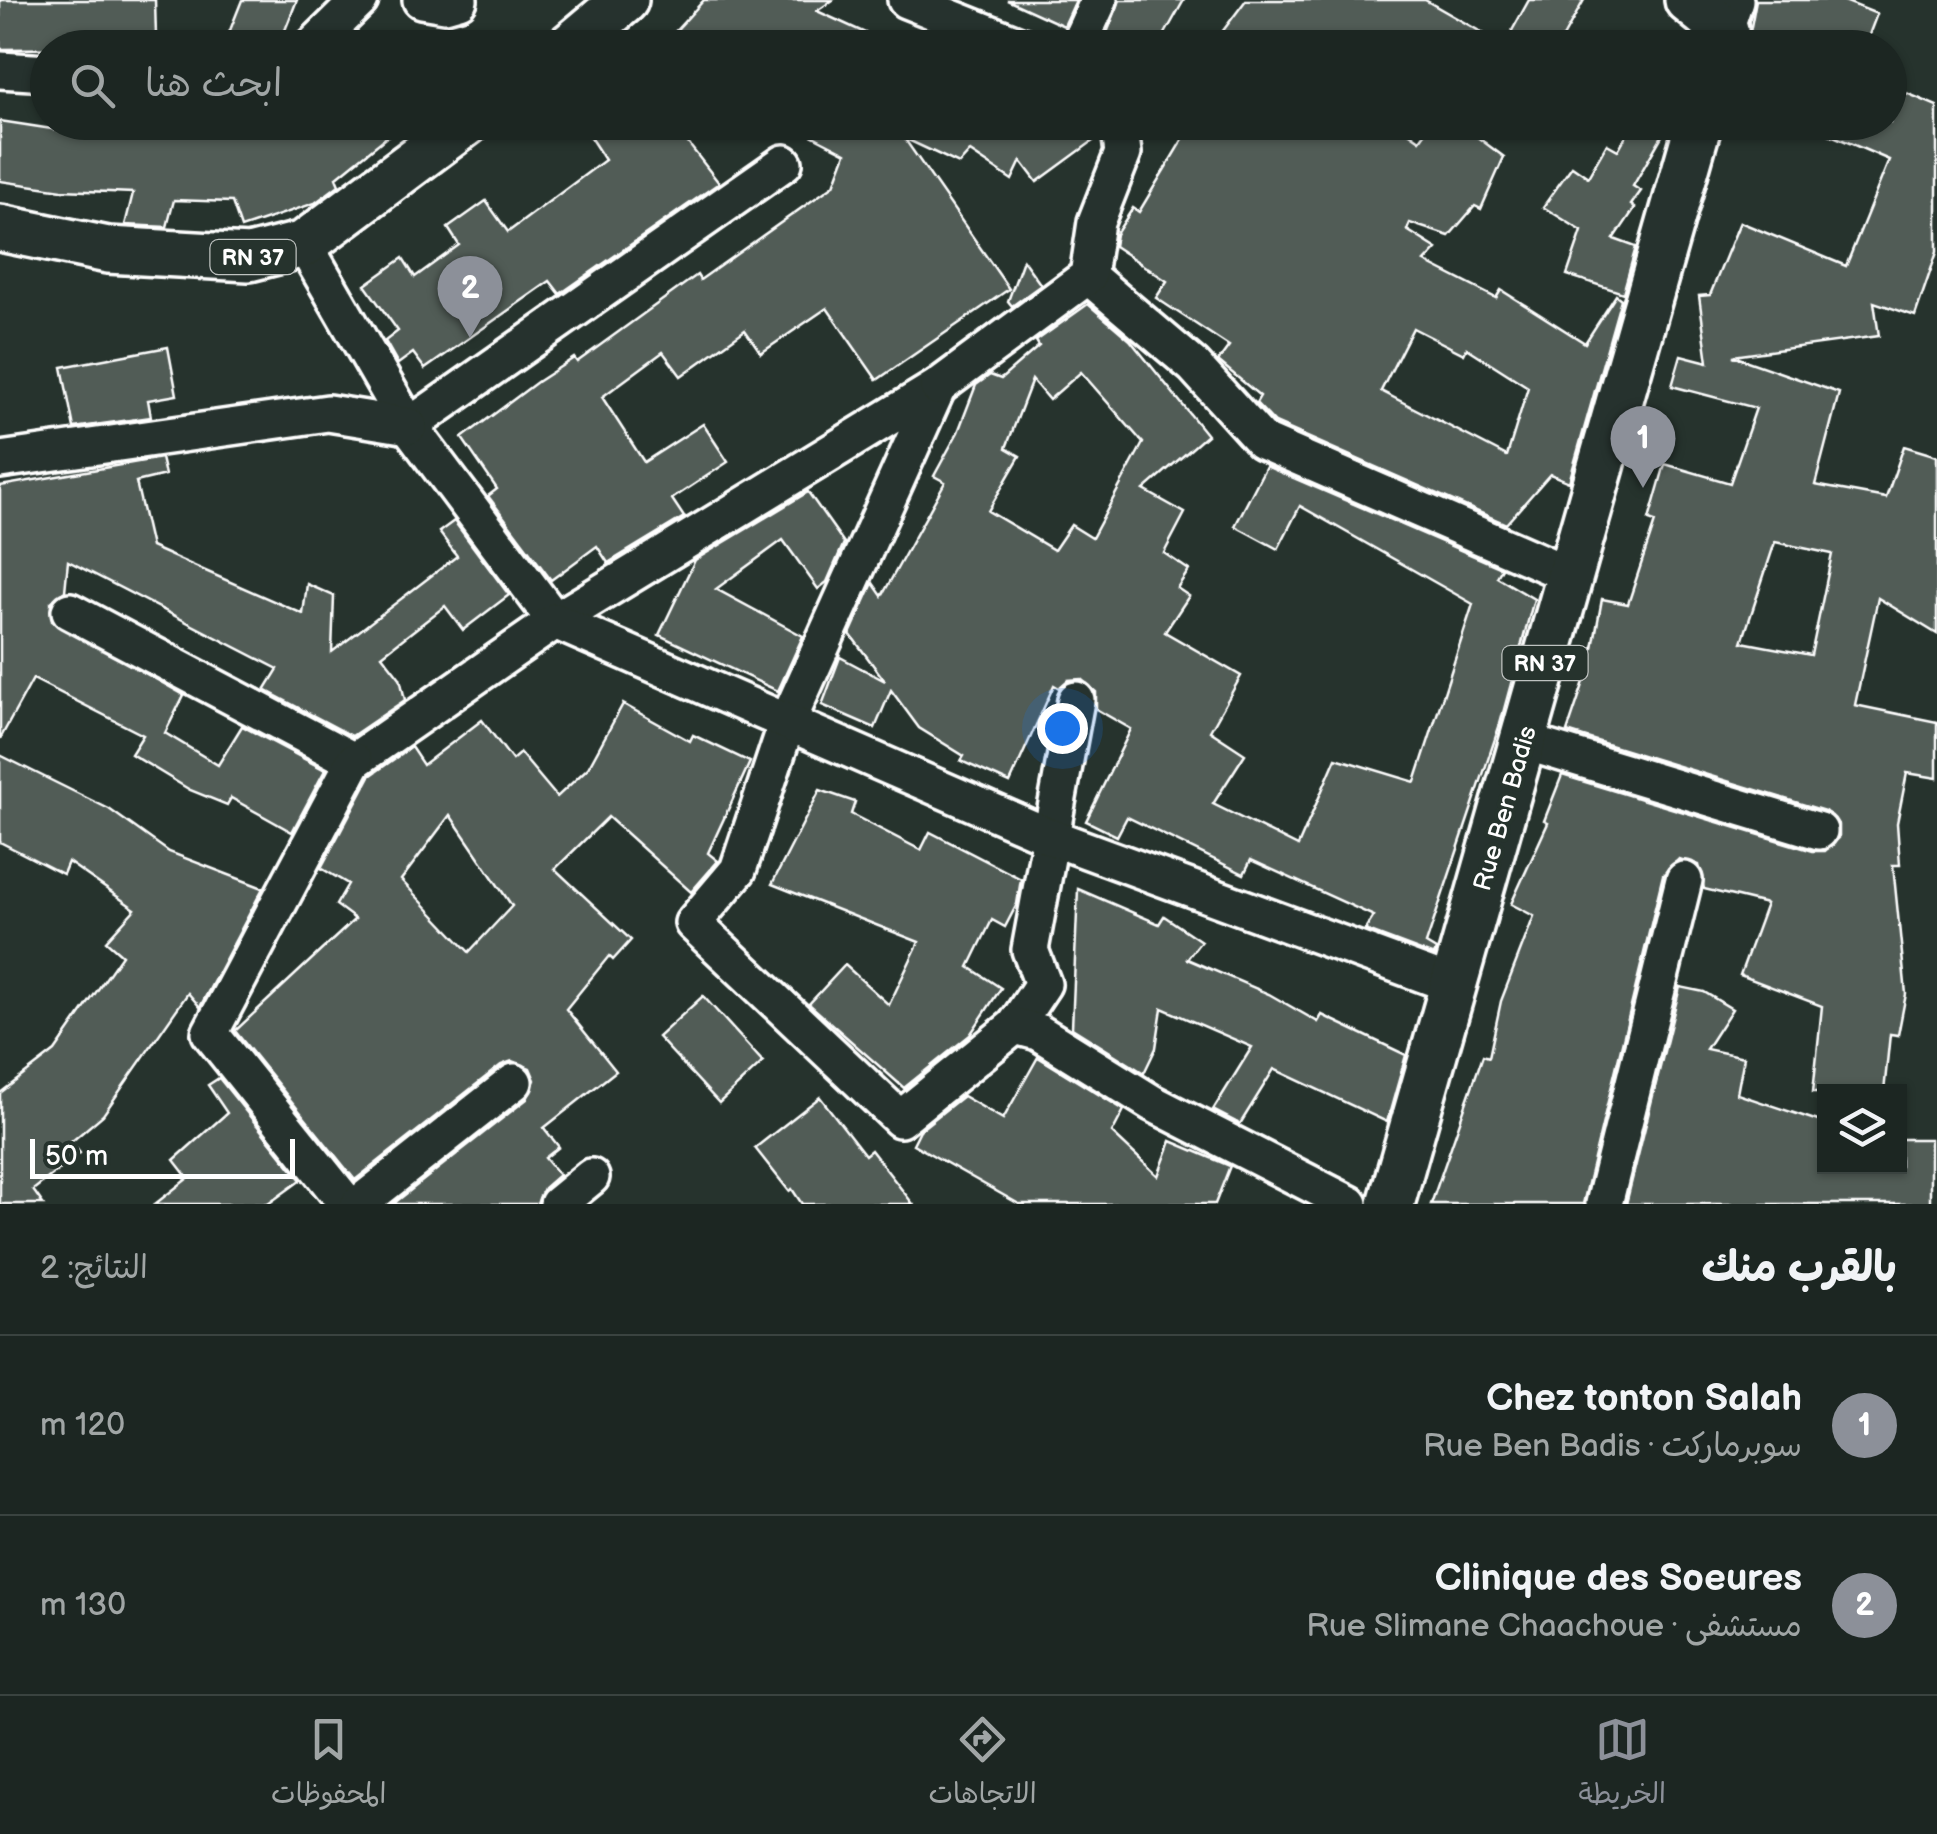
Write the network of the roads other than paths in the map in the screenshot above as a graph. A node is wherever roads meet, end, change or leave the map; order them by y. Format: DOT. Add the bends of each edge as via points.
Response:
graph roads {
  1 [pos="360,0"];
  2 [pos="421,0"];
  3 [pos="459,0"];
  4 [pos="624,0"];
  5 [pos="906,0"];
  6 [pos="1098,0"];
  7 [pos="1688,0"];
  8 [pos="1727,26"];
  9 [pos="329,30"];
  10 [pos="589,30"];
  11 [pos="982,30"];
  12 [pos="1085,30"];
  13 [pos="0,70"];
  14 [pos="30,72"];
  15 [pos="443,140"];
  16 [pos="1121,140"];
  17 [pos="1693,140"];
  18 [pos="784,163"];
  19 [pos="0,228"];
  20 [pos="304,244"];
  21 [pos="1088,276"];
  22 [pos="938,386"];
  23 [pos="410,426"];
  24 [pos="0,460"];
  25 [pos="1570,575"];
  26 [pos="70,611"];
  27 [pos="554,621"];
  28 [pos="1076,700"];
  29 [pos="787,724"];
  30 [pos="1522,742"];
  31 [pos="354,761"];
  32 [pos="1819,830"];
  33 [pos="1051,837"];
  34 [pos="1684,880"];
  35 [pos="1453,985"];
  36 [pos="1015,1026"];
  37 [pos="514,1082"];
  38 [pos="591,1178"];
  39 [pos="347,1204"];
  40 [pos="359,1204"];
  41 [pos="558,1204"];
  42 [pos="1350,1204"];
  43 [pos="1390,1204"];
  44 [pos="1604,1204"];
  1 -- 9 [label="street"];
  2 -- 3 [label="street"];
  4 -- 10 [label="main road"];
  5 -- 11 [label="street"];
  6 -- 12 [label="street"];
  7 -- 8 [label="main road"];
  13 -- 14 [label="street"];
  15 -- 20 [label="main road, RN 37"];
  16 -- 21 [label="street" via="1123,153 1096,222"];
  17 -- 25 [label="main road, Rue Ben Badis / RN 37"];
  18 -- 23 [label="street"];
  19 -- 20 [label="main road, RN 37" via="108,250 250,258"];
  20 -- 23 [label="street"];
  21 -- 22 [label="street"];
  21 -- 25 [label="street" via="1194,366 1262,441"];
  22 -- 27 [label="street"];
  22 -- 29 [label="street"];
  23 -- 24 [label="street" via="328,413"];
  23 -- 27 [label="street"];
  25 -- 30 [label="main road, Rue Ben Badis / RN 37"];
  26 -- 31 [label="street"];
  27 -- 29 [label="street"];
  27 -- 31 [label="street"];
  28 -- 33 [label="street"];
  29 -- 33 [label="street"];
  29 -- 36 [label="street" via="738,870 693,923 900,1118"];
  30 -- 32 [label="street"];
  30 -- 35 [label="main road, Rue Ben Badis / RN 37"];
  31 -- 39 [label="street" via="210,1033"];
  33 -- 35 [label="street"];
  33 -- 36 [label="street" via="1030,950 1043,984"];
  34 -- 44 [label="street"];
  35 -- 43 [label="main road, Rue Ben Badis / RN 37"];
  36 -- 42 [label="street" via="1038,1032 1152,1103"];
  37 -- 40 [label="street"];
  38 -- 41 [label="street"];
}
